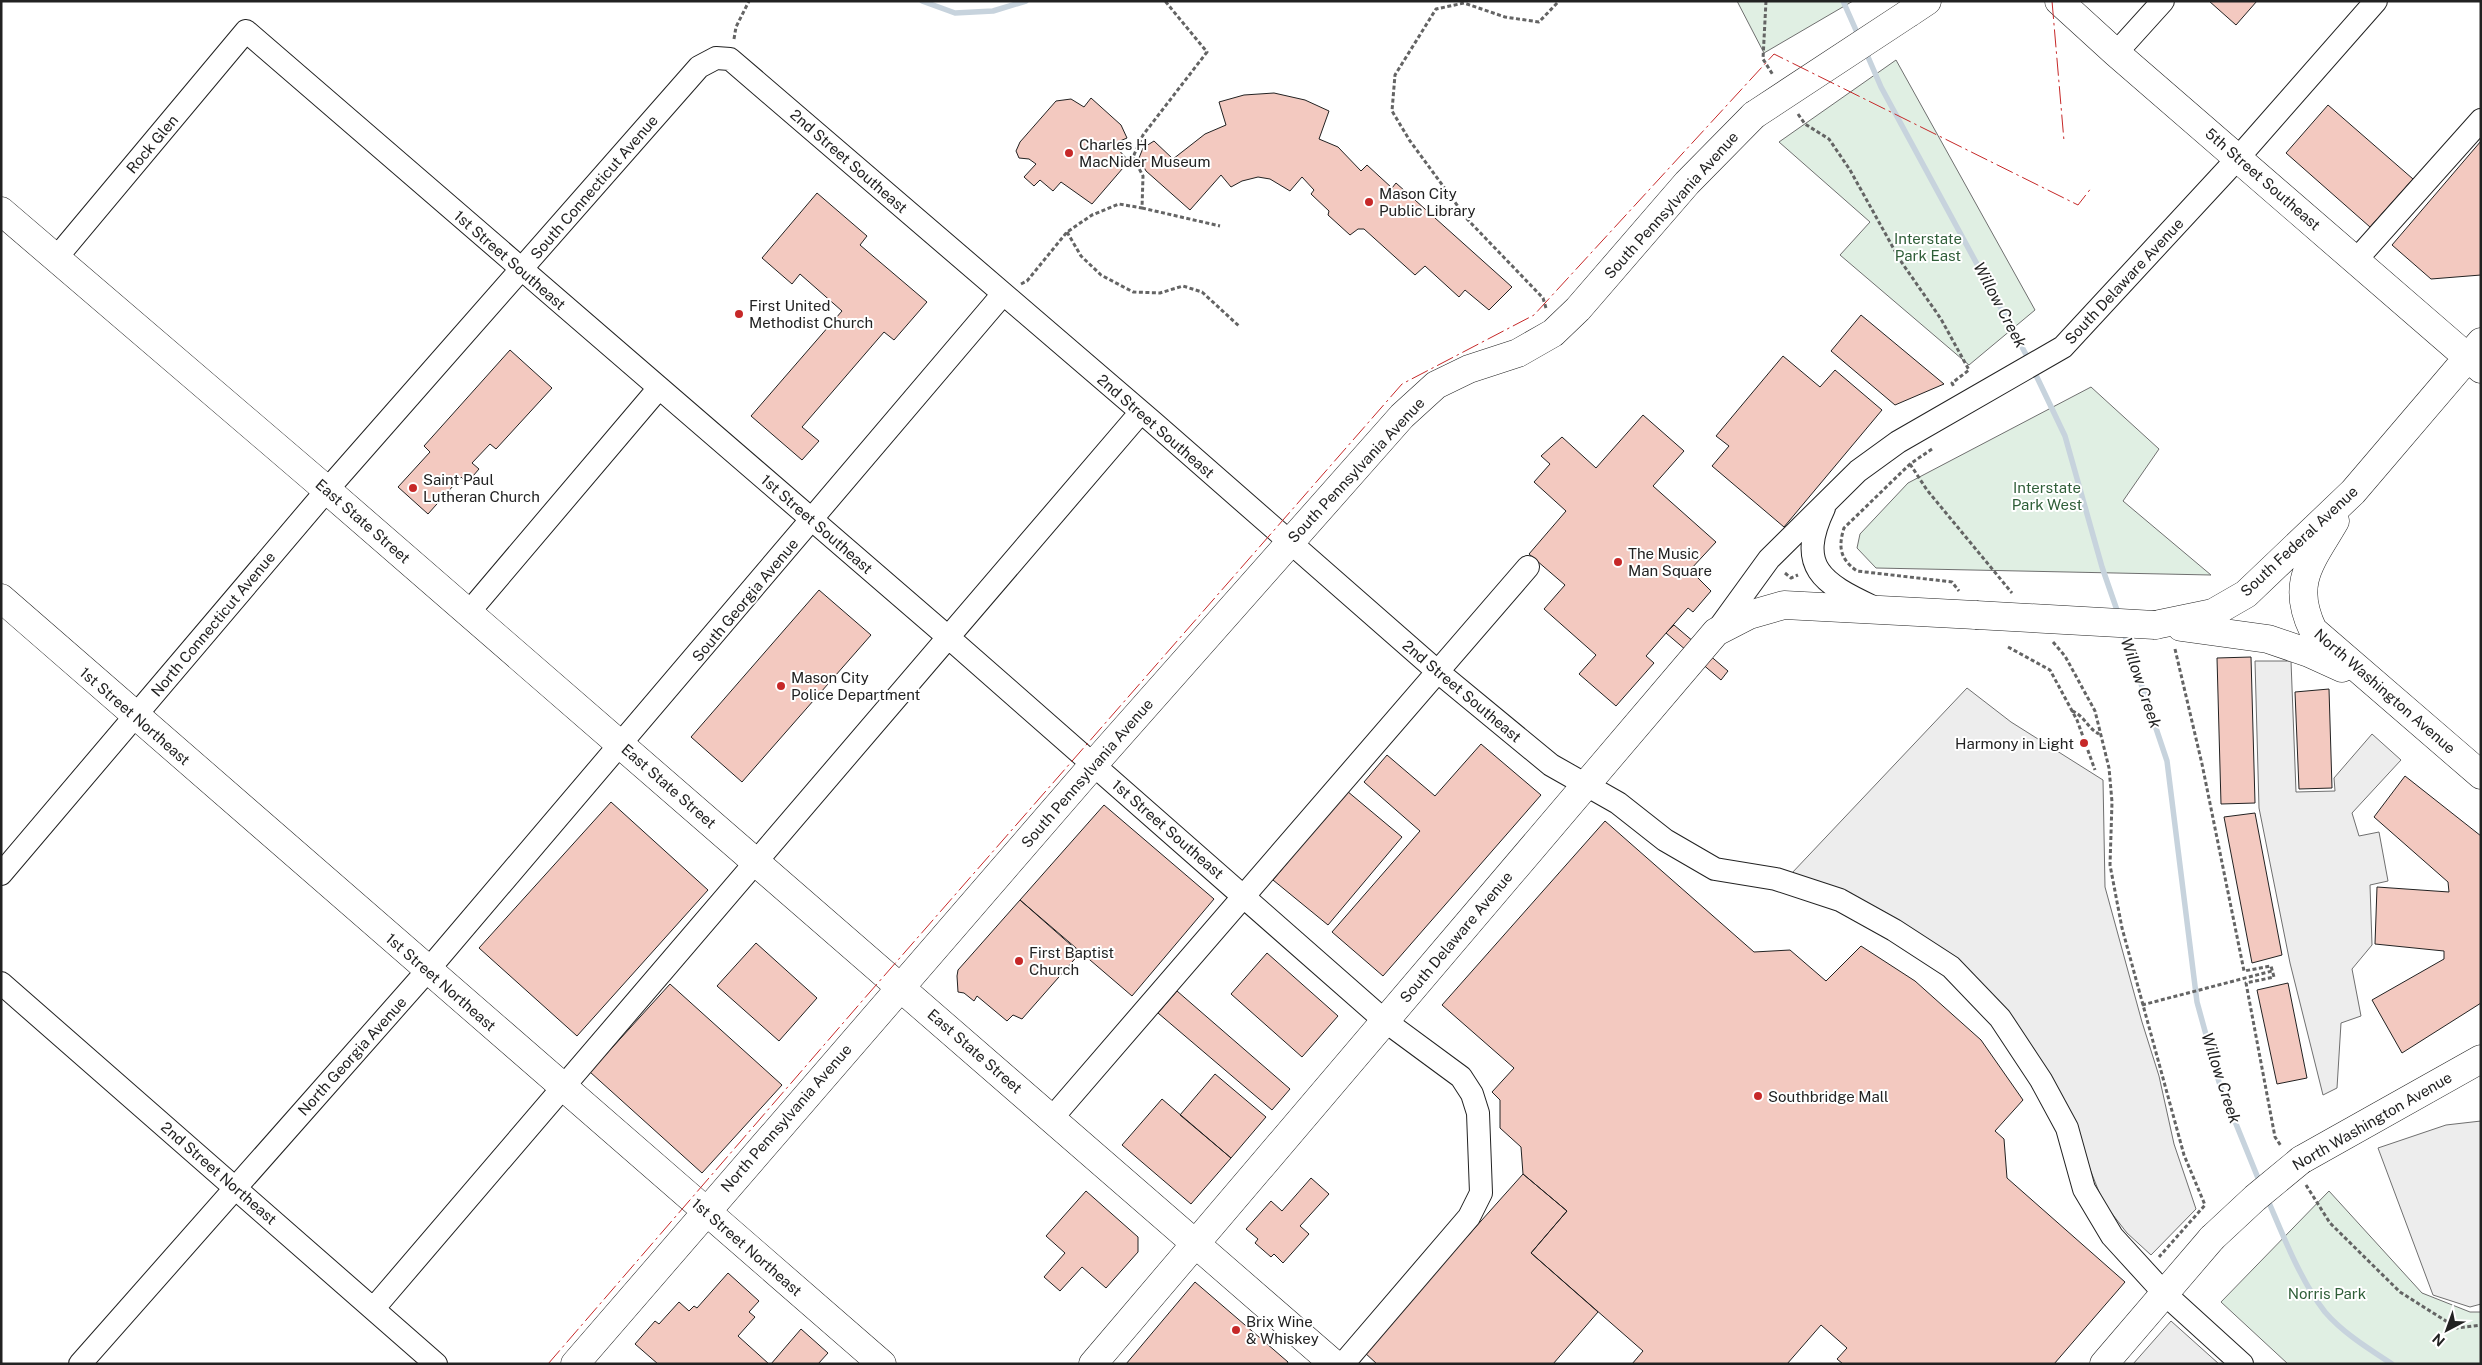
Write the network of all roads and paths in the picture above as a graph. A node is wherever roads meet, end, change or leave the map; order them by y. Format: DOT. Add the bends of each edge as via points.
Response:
graph roads {
  1 [pos="749,1"];
  2 [pos="1166,1"];
  3 [pos="1559,1"];
  4 [pos="1766,1"];
  5 [pos="2059,1"];
  6 [pos="2163,1"];
  7 [pos="2376,1"];
  8 [pos="1918,7"];
  9 [pos="736,27"];
  10 [pos="246,31"];
  11 [pos="2116,53"];
  12 [pos="730,59"];
  13 [pos="1778,83"];
  14 [pos="1794,108"];
  15 [pos="2481,120"];
  16 [pos="2238,158"];
  17 [pos="1142,208"];
  18 [pos="1,210"];
  19 [pos="1220,226"];
  20 [pos="1067,232"];
  21 [pos="57,257"];
  22 [pos="2356,260"];
  23 [pos="522,270"];
  24 [pos="1003,294"];
  25 [pos="1240,327"];
  26 [pos="1553,333"];
  27 [pos="2476,356"];
  28 [pos="659,388"];
  29 [pos="1964,404"];
  30 [pos="1141,412"];
  31 [pos="1933,448"];
  32 [pos="1910,464"];
  33 [pos="328,490"];
  34 [pos="2352,492"];
  35 [pos="1826,505"];
  36 [pos="812,520"];
  37 [pos="1288,543"];
  38 [pos="1528,567"];
  39 [pos="1783,572"];
  40 [pos="1803,572"];
  41 [pos="1952,582"];
  42 [pos="2015,596"];
  43 [pos="1,598"];
  44 [pos="1877,609"];
  45 [pos="469,612"];
  46 [pos="2155,625"];
  47 [pos="1716,632"];
  48 [pos="948,637"];
  49 [pos="2052,641"];
  50 [pos="2008,647"];
  51 [pos="1437,671"];
  52 [pos="2371,682"];
  53 [pos="2072,710"];
  54 [pos="135,716"];
  55 [pos="2099,734"];
  56 [pos="622,745"];
  57 [pos="1094,764"];
  58 [pos="2095,770"];
  59 [pos="2479,771"];
  60 [pos="1586,784"];
  61 [pos="756,862"];
  62 [pos="1,874"];
  63 [pos="1244,895"];
  64 [pos="428,970"];
  65 [pos="2272,971"];
  66 [pos="1,983"];
  67 [pos="901,988"];
  68 [pos="2142,1005"];
  69 [pos="1385,1021"];
  70 [pos="2481,1059"];
  71 [pos="563,1087"];
  72 [pos="1052,1118"];
  73 [pos="2297,1166"];
  74 [pos="235,1188"];
  75 [pos="705,1211"];
  76 [pos="1196,1244"];
  77 [pos="2160,1257"];
  78 [pos="2165,1294"];
  79 [pos="374,1308"];
  80 [pos="2481,1325"];
  81 [pos="80,1364"];
  82 [pos="436,1364"];
  83 [pos="575,1364"];
  84 [pos="882,1364"];
  85 [pos="1092,1364"];
  86 [pos="1334,1364"];
  87 [pos="1343,1364"];
  88 [pos="2104,1364"];
  89 [pos="2242,1364"];
  1 -- 9 [label="path"];
  2 -- 17 [label="path" via="1208,52 1143,135 1133,157 1143,176"];
  3 -- 26 [label="path" via="1538,22 1505,17 1464,3 1436,9 1395,76 1392,111 1468,220 1543,298"];
  4 -- 13 [label="path" via="1762,59"];
  5 -- 11 [label="main road, 5th Street Southeast"];
  6 -- 11 [label="street"];
  7 -- 16 [label="street, South Delaware Avenue"];
  8 -- 26 [label="main road, South Pennsylvania Avenue, bridge" via="1754,115 1687,183 1578,309"];
  10 -- 21 [label="street, Rock Glen"];
  10 -- 23 [label="street, 1st Street Southeast"];
  11 -- 16 [label="main road, 5th Street Southeast"];
  12 -- 23 [label="street, South Connecticut Avenue" via="716,58 698,67"];
  12 -- 24 [label="street, 2nd Street Southeast"];
  14 -- 29 [label="path" via="1805,124 1829,139 1869,201 1900,260 1941,319 1969,370 1952,383"];
  15 -- 22 [label="street"];
  16 -- 22 [label="main road, 5th Street Southeast"];
  16 -- 29 [label="street, South Delaware Avenue" via="2062,347"];
  17 -- 19 [label="path"];
  17 -- 20 [label="path" via="1119,204 1092,214"];
  18 -- 21 [label="main road, East State Street"];
  20 -- 24 [label="path" via="1027,281"];
  20 -- 25 [label="path" via="1081,256 1101,275 1133,292 1160,293 1183,286 1202,292"];
  21 -- 33 [label="main road, East State Street"];
  22 -- 27 [label="main road, 5th Street Southeast"];
  23 -- 28 [label="street, 1st Street Southeast"];
  23 -- 33 [label="street, South Connecticut Avenue"];
  24 -- 30 [label="street, 2nd Street Southeast"];
  24 -- 36 [label="street, South Georgia Avenue"];
  26 -- 37 [label="main road, South Pennsylvania Avenue" via="1518,353 1469,369 1436,385 1402,416"];
  27 -- 34 [label="main road, South Federal Avenue"];
  28 -- 36 [label="street, 1st Street Southeast"];
  28 -- 45 [label="street"];
  29 -- 35 [label="street, South Delaware Avenue" via="1898,442 1858,470"];
  30 -- 37 [label="street, 2nd Street Southeast"];
  30 -- 48 [label="street"];
  31 -- 32 [label="path"];
  32 -- 41 [label="path" via="1844,528 1840,543 1842,555 1847,564 1857,571"];
  32 -- 42 [label="path" via="1927,490"];
  33 -- 45 [label="main road, East State Street"];
  33 -- 54 [label="street, North Connecticut Avenue"];
  34 -- 46 [label="main road, South Federal Avenue" via="2246,594 2213,613"];
  34 -- 52 [label="main road, North Washington Avenue" via="2304,574 2305,614 2324,642"];
  35 -- 44 [label="street, South Delaware Avenue" via="1814,529 1812,548 1816,567 1842,593"];
  35 -- 47 [label="street, South Delaware Avenue" via="1797,529 1769,559"];
  36 -- 48 [label="street, 1st Street Southeast"];
  36 -- 56 [label="street, South Georgia Avenue"];
  37 -- 51 [label="street, 2nd Street Southeast"];
  37 -- 57 [label="main road, South Pennsylvania Avenue"];
  38 -- 51 [label="street"];
  39 -- 40 [label="path" via="1791,578"];
  43 -- 54 [label="main road, 1st Street Northeast"];
  44 -- 46 [label="main road, South Federal Avenue, bridge"];
  44 -- 47 [label="main road, South Delaware Avenue" via="1784,605 1749,615"];
  45 -- 56 [label="main road, East State Street"];
  46 -- 52 [label="main road" via="2268,639 2309,653"];
  46 -- 65 [label="path" via="2172,640 2202,764 2244,971 2271,966"];
  47 -- 60 [label="main road, South Delaware Avenue"];
  48 -- 57 [label="street, 1st Street Southeast"];
  48 -- 61 [label="street"];
  49 -- 55 [label="path" via="2065,656 2095,711"];
  50 -- 53 [label="path" via="2050,670"];
  51 -- 60 [label="street, 2nd Street Southeast" via="1551,765"];
  51 -- 63 [label="street"];
  52 -- 59 [label="main road, North Washington Avenue"];
  53 -- 55 [label="path" via="2081,714 2090,729"];
  53 -- 58 [label="path"];
  54 -- 62 [label="street, North Connecticut Avenue"];
  54 -- 64 [label="main road, 1st Street Northeast"];
  55 -- 68 [label="path" via="2109,768 2112,802 2110,865"];
  56 -- 61 [label="main road, East State Street"];
  56 -- 64 [label="street, North Georgia Avenue"];
  57 -- 63 [label="street, 1st Street Southeast"];
  57 -- 67 [label="main road, South Pennsylvania Avenue"];
  60 -- 69 [label="main road, South Delaware Avenue"];
  60 -- 78 [label="street, 2nd Street Southeast" via="1618,803 1665,840 1715,869 1776,879 1840,900 1951,967 2000,1018 2041,1080 2067,1128 2084,1188 2112,1236"];
  61 -- 67 [label="main road, East State Street"];
  61 -- 71 [label="street"];
  63 -- 69 [label="street, 1st Street Southeast"];
  63 -- 72 [label="street"];
  64 -- 71 [label="main road, 1st Street Northeast"];
  64 -- 74 [label="street, North Georgia Avenue"];
  65 -- 68 [label="path"];
  65 -- 73 [label="path" via="2274,977 2246,983 2275,1137"];
  66 -- 74 [label="street, 2nd Street Northeast"];
  67 -- 72 [label="main road, East State Street"];
  67 -- 75 [label="main road, North Pennsylvania Avenue"];
  68 -- 77 [label="path" via="2184,1155 2205,1205"];
  69 -- 76 [label="main road, South Delaware Avenue"];
  69 -- 87 [label="street, 1st Street Southeast" via="1462,1077 1472,1094 1478,1113 1481,1193 1469,1216"];
  70 -- 73 [label="main road, North Washington Avenue"];
  71 -- 75 [label="main road, 1st Street Northeast"];
  71 -- 79 [label="street"];
  72 -- 76 [label="main road, East State Street"];
  73 -- 78 [label="main road, North Washington Avenue, bridge" via="2255,1198 2212,1238"];
  73 -- 80 [label="path" via="2330,1223 2400,1292 2457,1328"];
  74 -- 79 [label="street, 2nd Street Northeast"];
  74 -- 81 [label="street, North Georgia Avenue"];
  75 -- 83 [label="main road, North Pennsylvania Avenue"];
  75 -- 84 [label="main road, 1st Street Northeast"];
  76 -- 85 [label="main road, South Delaware Avenue"];
  76 -- 86 [label="main road, East State Street"];
  78 -- 88 [label="main road, North Washington Avenue"];
  78 -- 89 [label="street, 2nd Street Southeast"];
  79 -- 82 [label="street, 2nd Street Northeast"];
}
